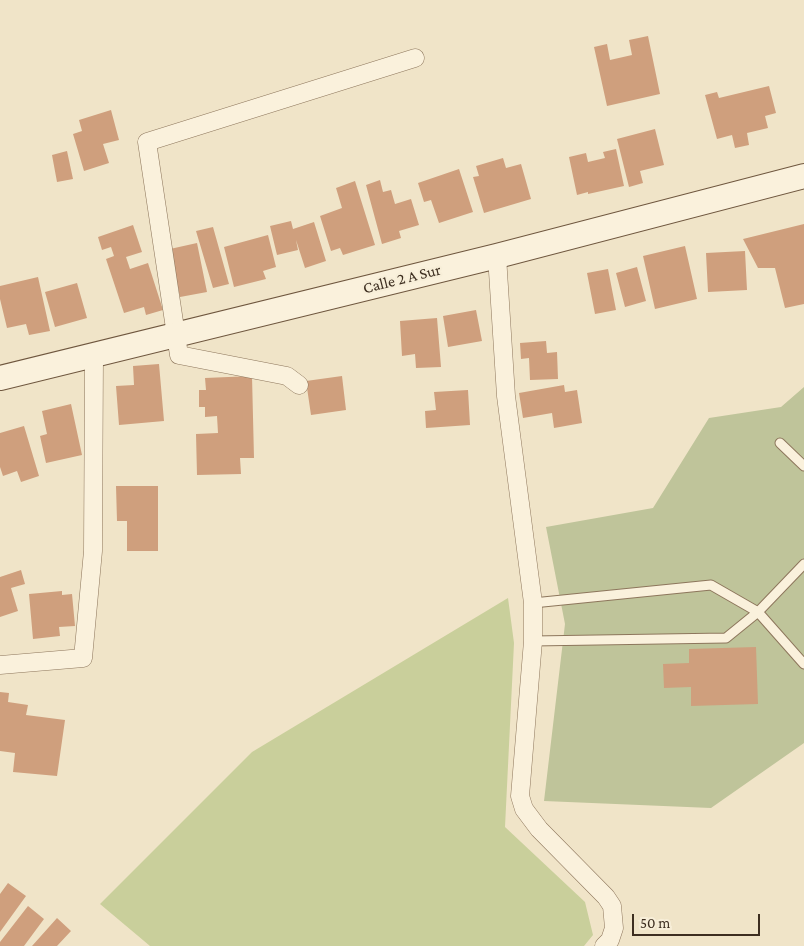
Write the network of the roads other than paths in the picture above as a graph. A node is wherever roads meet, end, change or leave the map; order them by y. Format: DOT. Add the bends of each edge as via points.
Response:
graph roads {
  1 [pos="415,58"];
  2 [pos="804,176"];
  3 [pos="497,256"];
  4 [pos="176,335"];
  5 [pos="94,355"];
  6 [pos="0,378"];
  7 [pos="299,385"];
  8 [pos="780,444"];
  9 [pos="804,466"];
  10 [pos="804,564"];
  11 [pos="533,603"];
  12 [pos="758,612"];
  13 [pos="533,641"];
  14 [pos="804,664"];
  15 [pos="0,665"];
  16 [pos="604,946"];
  1 -- 4 [label="street" via="147,142"];
  2 -- 3 [label="main road, Calle 2 A Sur"];
  3 -- 4 [label="main road, Calle 2 A Sur"];
  3 -- 11 [label="street" via="506,396"];
  4 -- 5 [label="main road, Calle 2 A Sur"];
  4 -- 7 [label="street" via="179,355 287,376"];
  5 -- 6 [label="main road, Calle 2 A Sur"];
  5 -- 15 [label="street" via="93,551 83,658"];
  8 -- 9 [label="lane"];
  10 -- 12 [label="lane"];
  11 -- 12 [label="lane" via="711,585"];
  11 -- 13 [label="street"];
  12 -- 13 [label="lane" via="726,638"];
  12 -- 14 [label="lane"];
  13 -- 16 [label="street" via="520,796 524,809 539,829 612,906 614,928"];
}
